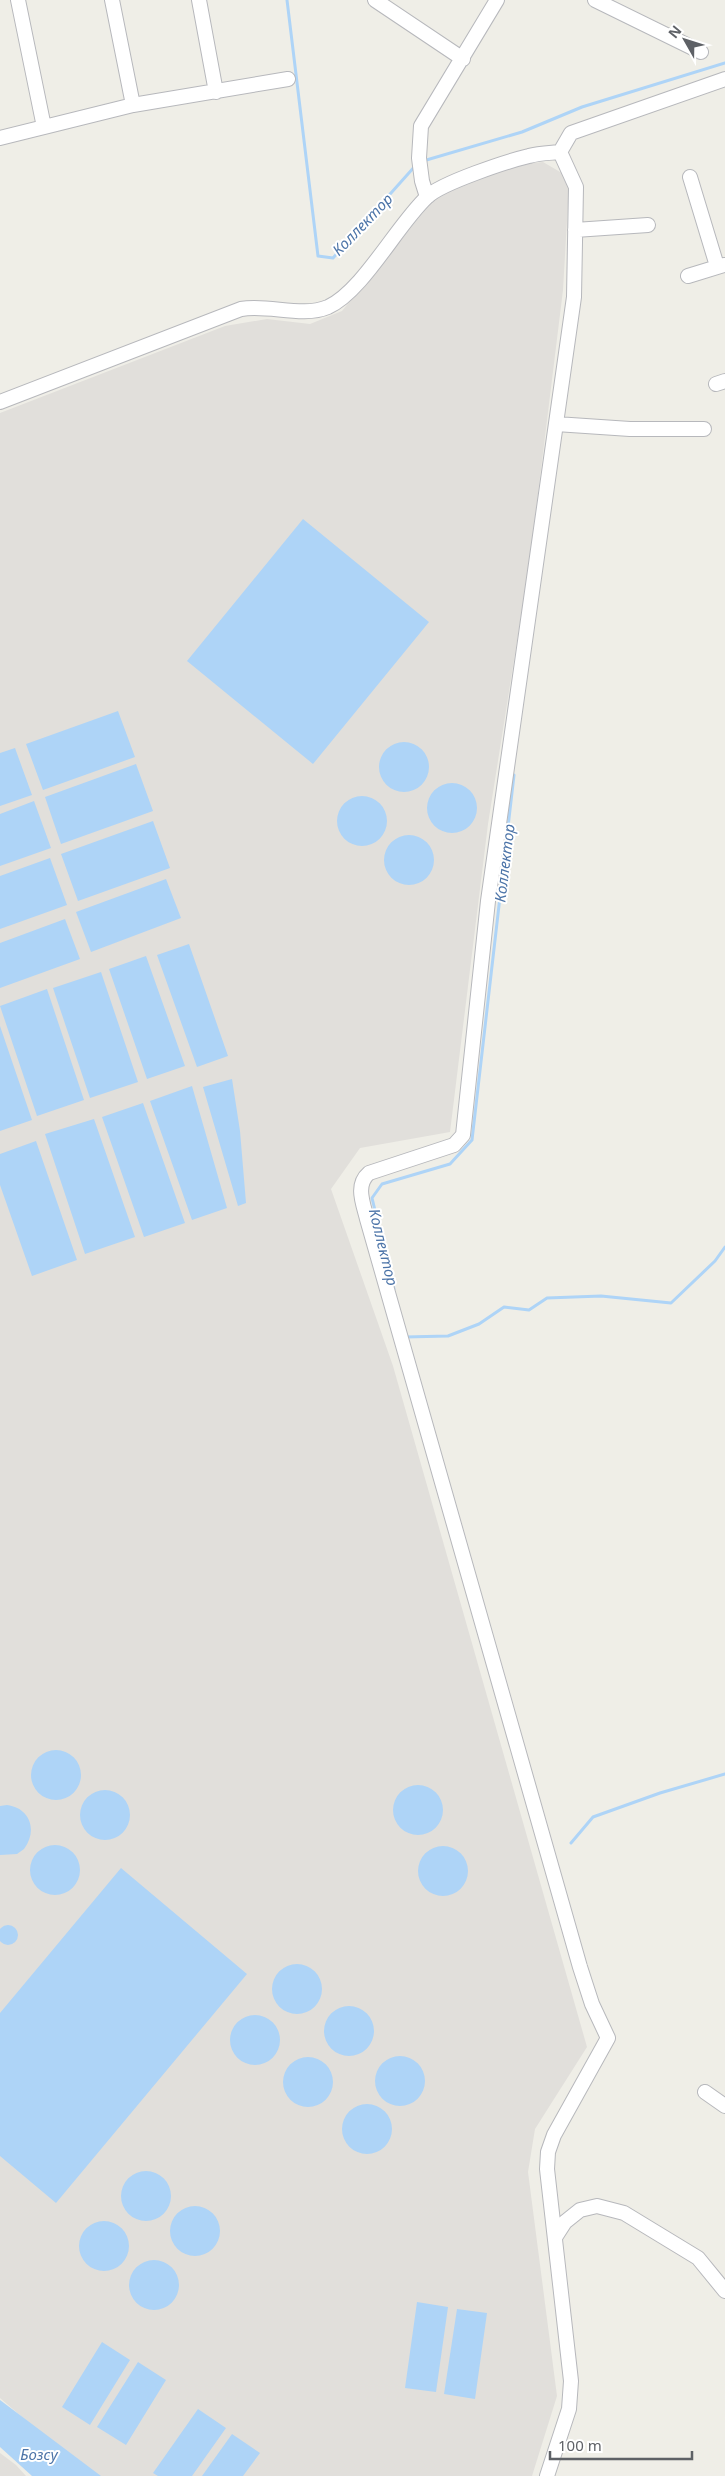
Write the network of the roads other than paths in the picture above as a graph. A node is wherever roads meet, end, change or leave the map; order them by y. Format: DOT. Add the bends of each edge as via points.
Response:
graph roads {
  1 [pos="18,0"];
  2 [pos="112,0"];
  3 [pos="199,0"];
  4 [pos="375,0"];
  5 [pos="497,0"];
  6 [pos="595,0"];
  7 [pos="700,52"];
  8 [pos="463,59"];
  9 [pos="288,79"];
  10 [pos="725,79"];
  11 [pos="216,92"];
  12 [pos="133,104"];
  13 [pos="44,127"];
  14 [pos="0,138"];
  15 [pos="560,152"];
  16 [pos="690,177"];
  17 [pos="427,197"];
  18 [pos="648,225"];
  19 [pos="575,230"];
  20 [pos="721,265"];
  21 [pos="688,276"];
  22 [pos="0,402"];
  23 [pos="556,424"];
  24 [pos="704,428"];
  25 [pos="705,2092"];
  26 [pos="725,2106"];
  27 [pos="556,2236"];
  28 [pos="725,2291"];
  29 [pos="547,2476"];
  1 -- 13 [label="street"];
  2 -- 12 [label="street"];
  3 -- 11 [label="street"];
  4 -- 8 [label="street"];
  5 -- 8 [label="street"];
  6 -- 7 [label="street"];
  8 -- 17 [label="street" via="422,126 420,162"];
  9 -- 11 [label="street"];
  10 -- 15 [label="street" via="571,133"];
  11 -- 12 [label="street"];
  12 -- 13 [label="street"];
  13 -- 14 [label="street"];
  15 -- 17 [label="street" via="530,155 440,187"];
  15 -- 19 [label="street" via="576,186"];
  16 -- 20 [label="street"];
  17 -- 22 [label="street" via="356,285 330,306 319,310 254,306 241,309"];
  18 -- 19 [label="street"];
  19 -- 23 [label="street" via="574,297"];
  20 -- 21 [label="street"];
  23 -- 24 [label="street" via="630,429"];
  23 -- 27 [label="street" via="488,901 463,1135 454,1145 369,1173 362,1178 361,1185 367,1219 580,1967 608,2038 549,2144 547,2169"];
  25 -- 26 [label="street"];
  27 -- 28 [label="street" via="580,2210 598,2206 624,2212 698,2258"];
  27 -- 29 [label="street" via="571,2396"];
}
